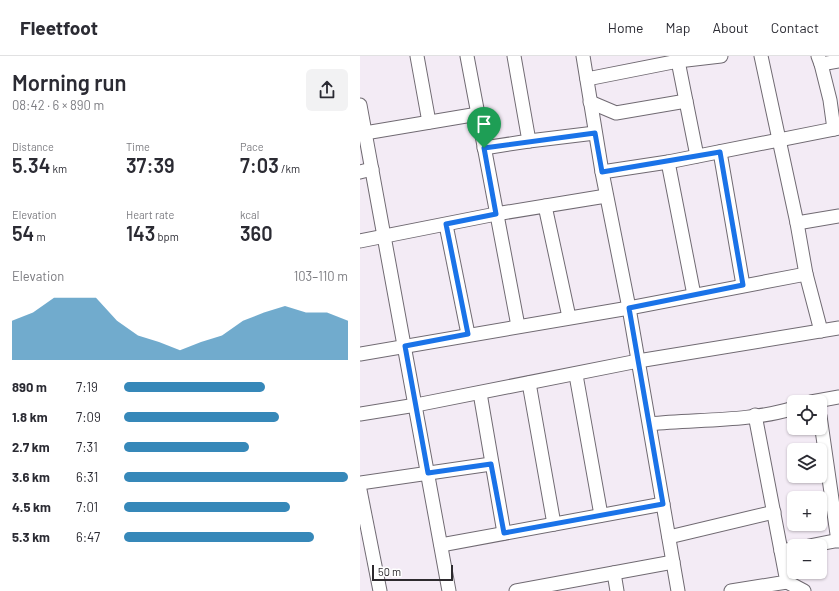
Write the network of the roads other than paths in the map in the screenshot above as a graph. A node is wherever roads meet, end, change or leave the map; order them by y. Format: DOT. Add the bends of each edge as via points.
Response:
graph roads {
  1 [pos="417,56"];
  2 [pos="467,56"];
  3 [pos="514,56"];
  4 [pos="583,56"];
  5 [pos="721,56"];
  6 [pos="761,56"];
  7 [pos="677,59"];
  8 [pos="820,60"];
  9 [pos="839,61"];
  10 [pos="645,62"];
  11 [pos="586,79"];
  12 [pos="686,101"];
  13 [pos="590,102"];
  14 [pos="360,105"];
  15 [pos="478,114"];
  16 [pos="429,122"];
  17 [pos="836,128"];
  18 [pos="365,133"];
  19 [pos="595,133"];
  20 [pos="778,140"];
  21 [pos="529,141"];
  22 [pos="484,148"];
  23 [pos="720,152"];
  24 [pos="697,156"];
  25 [pos="668,162"];
  26 [pos="366,171"];
  27 [pos="602,172"];
  28 [pos="606,196"];
  29 [pos="545,206"];
  30 [pos="496,214"];
  31 [pos="839,216"];
  32 [pos="797,223"];
  33 [pos="446,224"];
  34 [pos="383,237"];
  35 [pos="360,241"];
  36 [pos="806,274"];
  37 [pos="743,285"];
  38 [pos="694,295"];
  39 [pos="629,308"];
  40 [pos="569,317"];
  41 [pos="518,326"];
  42 [pos="839,328"];
  43 [pos="821,331"];
  44 [pos="468,334"];
  45 [pos="405,346"];
  46 [pos="360,354"];
  47 [pos="638,361"];
  48 [pos="576,375"];
  49 [pos="529,383"];
  50 [pos="480,393"];
  51 [pos="839,396"];
  52 [pos="827,399"];
  53 [pos="416,405"];
  54 [pos="787,409"];
  55 [pos="360,414"];
  56 [pos="755,416"];
  57 [pos="650,424"];
  58 [pos="823,435"];
  59 [pos="491,464"];
  60 [pos="428,473"];
  61 [pos="360,483"];
  62 [pos="360,490"];
  63 [pos="663,504"];
  64 [pos="774,512"];
  65 [pos="601,515"];
  66 [pos="554,524"];
  67 [pos="504,533"];
  68 [pos="669,537"];
  69 [pos="838,540"];
  70 [pos="827,542"];
  71 [pos="441,545"];
  72 [pos="787,547"];
  73 [pos="673,562"];
  74 [pos="614,572"];
  75 [pos="787,579"];
  76 [pos="787,582"];
  77 [pos="562,587"];
  78 [pos="380,591"];
  79 [pos="449,591"];
  80 [pos="516,591"];
  81 [pos="617,591"];
  82 [pos="678,591"];
  83 [pos="731,591"];
  84 [pos="804,591"];
  1 -- 16 [label="street"];
  2 -- 15 [label="street"];
  3 -- 21 [label="street"];
  4 -- 11 [label="street"];
  5 -- 7 [label="street"];
  6 -- 20 [label="street"];
  7 -- 10 [label="street"];
  7 -- 12 [label="street"];
  8 -- 9 [label="street"];
  8 -- 17 [label="street"];
  10 -- 11 [label="street"];
  11 -- 13 [label="street"];
  12 -- 13 [label="street" via="616,113"];
  12 -- 24 [label="street"];
  13 -- 19 [label="street"];
  14 -- 18 [label="street"];
  15 -- 16 [label="street"];
  15 -- 22 [label="street"];
  16 -- 18 [label="street"];
  17 -- 20 [label="street"];
  18 -- 26 [label="street"];
  19 -- 21 [label="street"];
  19 -- 27 [label="street"];
  20 -- 23 [label="street"];
  20 -- 32 [label="street"];
  21 -- 22 [label="street"];
  22 -- 30 [label="street"];
  23 -- 24 [label="street"];
  23 -- 37 [label="street"];
  24 -- 25 [label="street"];
  25 -- 27 [label="street"];
  25 -- 38 [label="street"];
  26 -- 34 [label="street"];
  27 -- 28 [label="street"];
  28 -- 29 [label="street"];
  28 -- 39 [label="street"];
  29 -- 30 [label="street"];
  29 -- 40 [label="street"];
  30 -- 33 [label="street"];
  30 -- 41 [label="street"];
  31 -- 32 [label="street"];
  32 -- 36 [label="street"];
  33 -- 34 [label="street"];
  33 -- 44 [label="street"];
  34 -- 35 [label="street"];
  34 -- 45 [label="street"];
  36 -- 37 [label="street"];
  36 -- 43 [label="street"];
  37 -- 38 [label="street"];
  38 -- 39 [label="street"];
  39 -- 40 [label="street"];
  39 -- 47 [label="street"];
  40 -- 41 [label="street"];
  41 -- 44 [label="street"];
  42 -- 43 [label="street"];
  43 -- 47 [label="street"];
  44 -- 45 [label="street"];
  45 -- 46 [label="street"];
  45 -- 53 [label="street"];
  47 -- 48 [label="street"];
  47 -- 57 [label="street"];
  48 -- 49 [label="street"];
  48 -- 65 [label="street"];
  49 -- 50 [label="street"];
  49 -- 66 [label="street"];
  50 -- 53 [label="street"];
  50 -- 59 [label="street"];
  51 -- 52 [label="street"];
  53 -- 55 [label="street"];
  53 -- 60 [label="street"];
  54 -- 56 [label="street"];
  56 -- 57 [label="street"];
  56 -- 64 [label="street"];
  57 -- 63 [label="street"];
  58 -- 69 [label="street"];
  59 -- 60 [label="street"];
  59 -- 67 [label="street"];
  60 -- 61 [label="street"];
  60 -- 71 [label="street"];
  62 -- 78 [label="street"];
  63 -- 65 [label="street"];
  63 -- 68 [label="street"];
  64 -- 68 [label="street"];
  64 -- 72 [label="street"];
  65 -- 66 [label="street"];
  66 -- 67 [label="street"];
  67 -- 71 [label="street"];
  68 -- 73 [label="street"];
  69 -- 70 [label="street"];
  71 -- 79 [label="street"];
  73 -- 74 [label="street"];
  73 -- 82 [label="street"];
  74 -- 77 [label="street"];
  74 -- 81 [label="street"];
  75 -- 76 [label="street"];
  76 -- 83 [label="street"];
  76 -- 84 [label="street"];
  77 -- 80 [label="street"];
}
